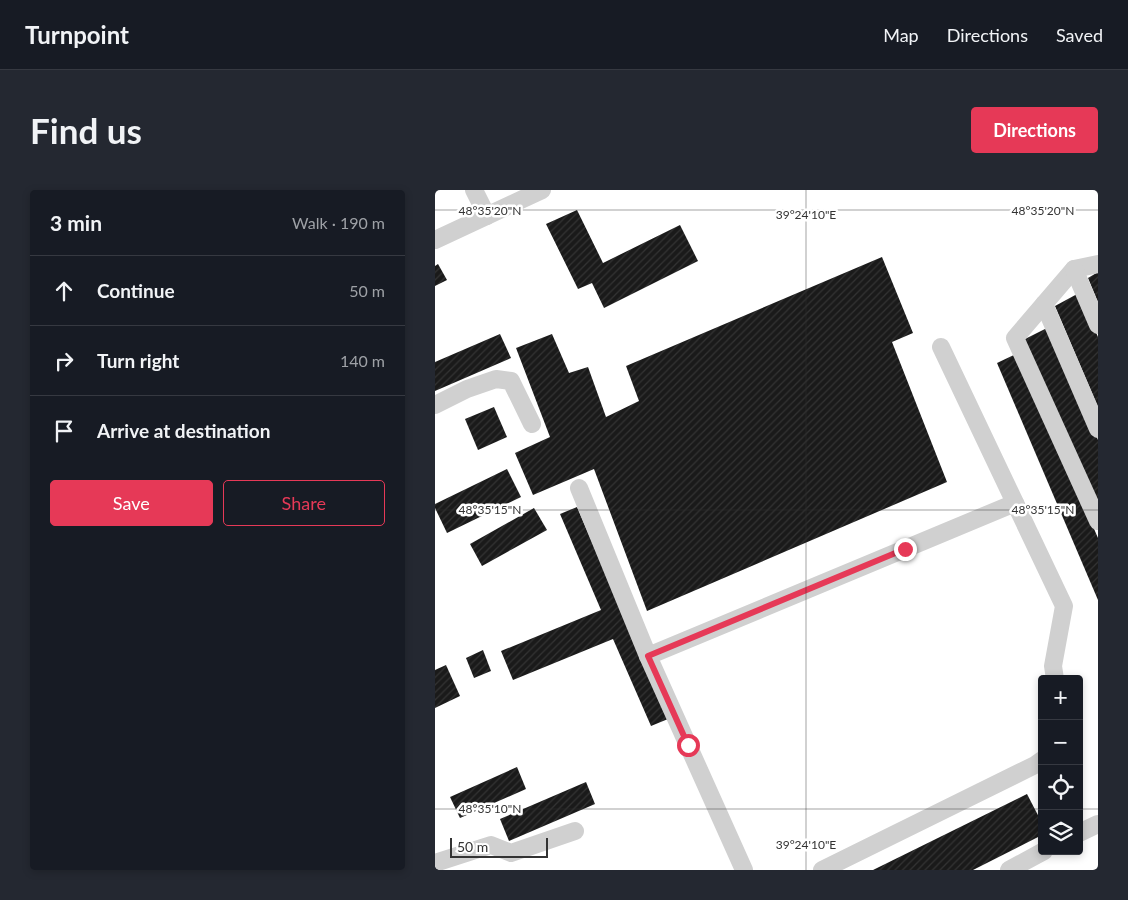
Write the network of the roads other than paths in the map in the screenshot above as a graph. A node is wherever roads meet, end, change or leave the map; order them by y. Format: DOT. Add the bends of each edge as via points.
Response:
graph roads {
  1 [pos="474,190"];
  2 [pos="542,190"];
  3 [pos="487,216"];
  4 [pos="435,240"];
  5 [pos="1098,264"];
  6 [pos="1075,269"];
  7 [pos="1044,304"];
  8 [pos="1098,325"];
  9 [pos="941,347"];
  10 [pos="435,405"];
  11 [pos="532,424"];
  12 [pos="1098,429"];
  13 [pos="579,488"];
  14 [pos="1015,503"];
  15 [pos="1098,522"];
  16 [pos="648,656"];
  17 [pos="1054,675"];
  18 [pos="1038,763"];
  19 [pos="1098,824"];
  20 [pos="575,831"];
  21 [pos="1083,831"];
  22 [pos="1038,855"];
  23 [pos="435,863"];
  24 [pos="744,870"];
  25 [pos="822,870"];
  26 [pos="1009,870"];
  1 -- 3 [label="street"];
  2 -- 3 [label="street"];
  3 -- 4 [label="street"];
  5 -- 6 [label="street"];
  6 -- 7 [label="street"];
  6 -- 8 [label="street"];
  7 -- 12 [label="street"];
  7 -- 15 [label="street" via="1015,338"];
  9 -- 14 [label="street"];
  10 -- 11 [label="street" via="467,388 497,379 511,381"];
  13 -- 16 [label="street"];
  14 -- 16 [label="street"];
  14 -- 17 [label="street" via="1064,606 1053,666"];
  16 -- 24 [label="street"];
  18 -- 25 [label="street"];
  19 -- 21 [label="street"];
  20 -- 23 [label="street" via="511,854 491,845"];
  22 -- 26 [label="street"];
}
